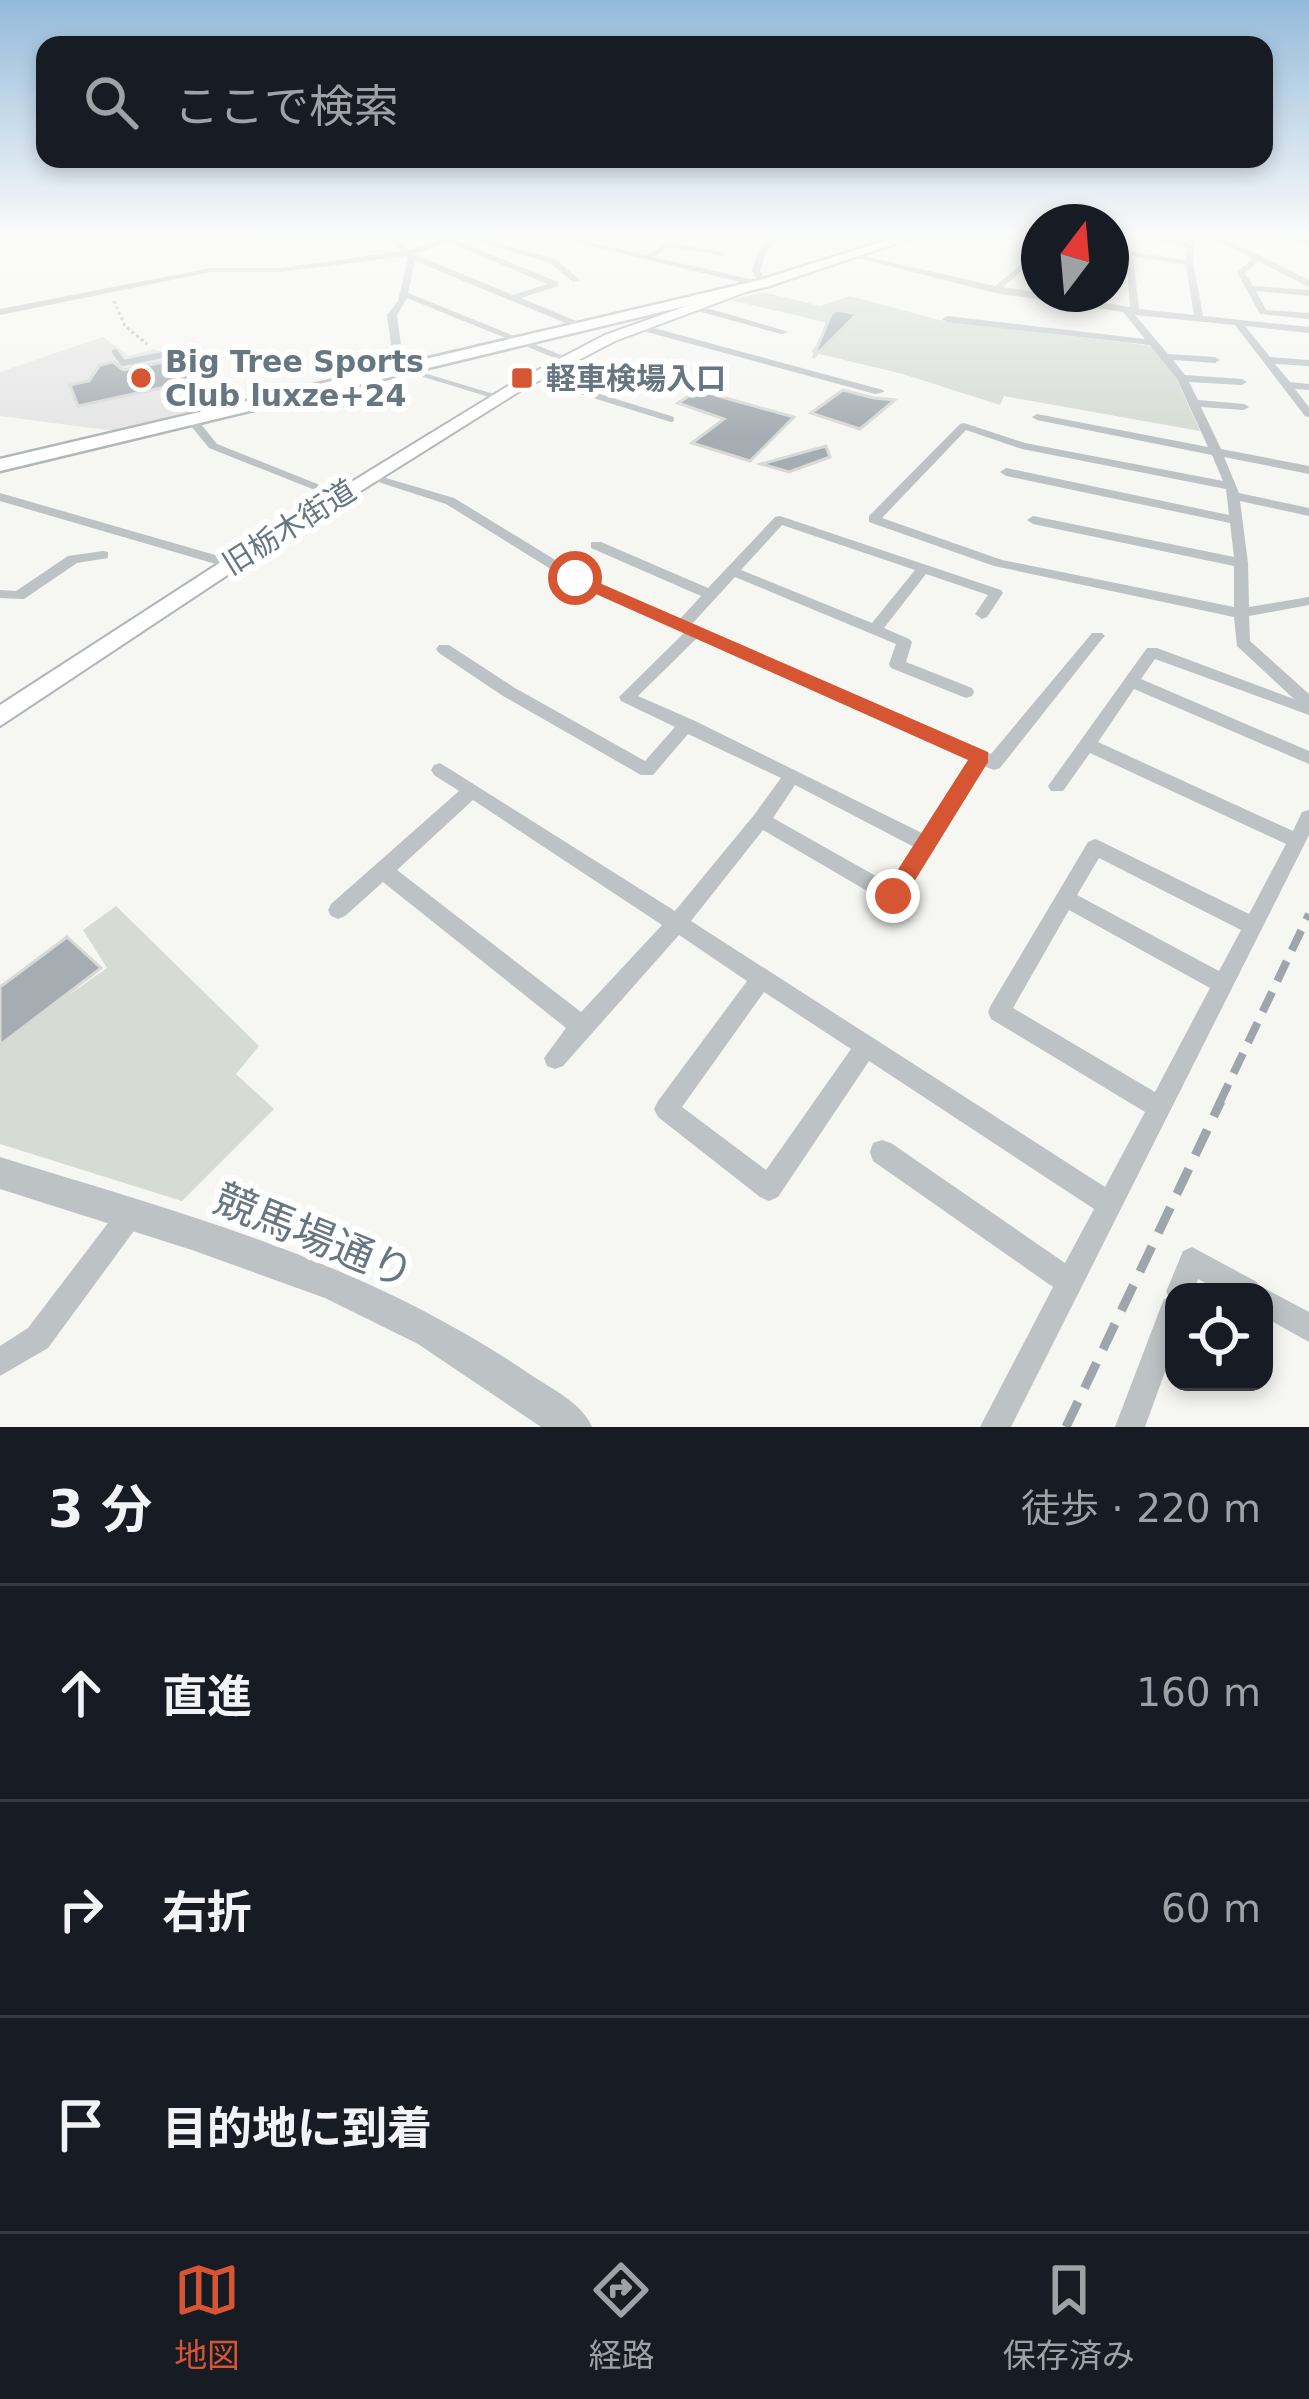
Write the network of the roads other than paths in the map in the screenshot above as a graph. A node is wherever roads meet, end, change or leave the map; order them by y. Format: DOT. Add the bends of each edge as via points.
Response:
graph roads {
  1 [pos="41,304"];
  2 [pos="399,304"];
  3 [pos="426,304"];
  4 [pos="522,304"];
  5 [pos="701,304"];
  6 [pos="709,304"];
  7 [pos="1079,304"];
  8 [pos="1131,304"];
  9 [pos="1196,304"];
  10 [pos="1259,304"];
  11 [pos="698,308"];
  12 [pos="0,312"];
  13 [pos="1131,312"];
  14 [pos="1263,312"];
  15 [pos="1309,316"];
  16 [pos="1199,318"];
  17 [pos="947,319"];
  18 [pos="1237,322"];
  19 [pos="1268,326"];
  20 [pos="639,327"];
  21 [pos="1309,330"];
  22 [pos="784,332"];
  23 [pos="521,341"];
  24 [pos="1155,343"];
  25 [pos="1309,343"];
  26 [pos="581,344"];
  27 [pos="115,352"];
  28 [pos="172,353"];
  29 [pos="1166,356"];
  30 [pos="1215,359"];
  31 [pos="1265,360"];
  32 [pos="1309,363"];
  33 [pos="403,370"];
  34 [pos="535,376"];
  35 [pos="1182,378"];
  36 [pos="1243,382"];
  37 [pos="1285,385"];
  38 [pos="1309,387"];
  39 [pos="879,392"];
  40 [pos="499,397"];
  41 [pos="1193,403"];
  42 [pos="1244,407"];
  43 [pos="1309,414"];
  44 [pos="1037,417"];
  45 [pos="671,419"];
  46 [pos="192,420"];
  47 [pos="1215,452"];
  48 [pos="0,465"];
  49 [pos="1309,470"];
  50 [pos="1006,472"];
  51 [pos="369,476"];
  52 [pos="1233,491"];
  53 [pos="339,495"];
  54 [pos="0,497"];
  55 [pos="1309,512"];
  56 [pos="1033,520"];
  57 [pos="1236,520"];
  58 [pos="596,545"];
  59 [pos="103,555"];
  60 [pos="1241,563"];
  61 [pos="231,564"];
  62 [pos="923,568"];
  63 [pos="733,571"];
  64 [pos="0,594"];
  65 [pos="711,595"];
  66 [pos="1309,602"];
  67 [pos="1239,613"];
  68 [pos="982,614"];
  69 [pos="689,628"];
  70 [pos="875,630"];
  71 [pos="1097,636"];
  72 [pos="444,649"];
  73 [pos="1131,681"];
  74 [pos="966,692"];
  75 [pos="1309,707"];
  76 [pos="0,717"];
  77 [pos="688,724"];
  78 [pos="1087,744"];
  79 [pos="980,757"];
  80 [pos="1309,758"];
  81 [pos="440,770"];
  82 [pos="792,776"];
  83 [pos="1057,786"];
  84 [pos="472,790"];
  85 [pos="1309,817"];
  86 [pos="761,820"];
  87 [pos="1297,841"];
  88 [pos="926,844"];
  89 [pos="383,871"];
  90 [pos="1066,899"];
  91 [pos="338,910"];
  92 [pos="678,922"];
  93 [pos="1252,926"];
  94 [pos="761,979"];
  95 [pos="1223,984"];
  96 [pos="581,1027"];
  97 [pos="866,1046"];
  98 [pos="555,1058"];
  99 [pos="1160,1107"];
  100 [pos="882,1152"];
  101 [pos="0,1173"];
  102 [pos="1109,1204"];
  103 [pos="130,1215"];
  104 [pos="1069,1282"];
  105 [pos="1183,1283"];
  106 [pos="1232,1283"];
  107 [pos="1273,1307"];
  108 [pos="1309,1328"];
  109 [pos="1165,1333"];
  110 [pos="0,1362"];
  111 [pos="573,1427"];
  112 [pos="995,1427"];
  113 [pos="1130,1427"];
  1 -- 12 [label="street"];
  2 -- 33 [label="street" via="392,315"];
  3 -- 23 [label="street"];
  4 -- 26 [label="street"];
  5 -- 26 [label="main road"];
  6 -- 11 [label="main road, 旧栃木街道"];
  7 -- 13 [label="street"];
  8 -- 13 [label="street"];
  9 -- 16 [label="street"];
  10 -- 14 [label="street"];
  11 -- 20 [label="main road, 旧栃木街道"];
  11 -- 22 [label="street"];
  11 -- 26 [label="main road"];
  13 -- 16 [label="street"];
  13 -- 24 [label="street"];
  14 -- 15 [label="street"];
  14 -- 19 [label="street"];
  16 -- 18 [label="street"];
  17 -- 24 [label="street"];
  18 -- 19 [label="street"];
  18 -- 31 [label="street"];
  19 -- 21 [label="street"];
  19 -- 25 [label="street"];
  20 -- 26 [label="main road, 旧栃木街道"];
  20 -- 39 [label="street"];
  23 -- 26 [label="street"];
  23 -- 26 [label="main road" via="555,333"];
  23 -- 33 [label="main road"];
  24 -- 29 [label="street"];
  26 -- 34 [label="main road, 旧栃木街道"];
  27 -- 28 [label="lane" via="123,363"];
  29 -- 30 [label="street"];
  29 -- 35 [label="street"];
  31 -- 32 [label="street"];
  31 -- 37 [label="street"];
  33 -- 40 [label="street"];
  33 -- 46 [label="main road"];
  34 -- 40 [label="main road, 旧栃木街道"];
  34 -- 45 [label="lane"];
  35 -- 36 [label="street"];
  35 -- 41 [label="street"];
  37 -- 38 [label="street"];
  37 -- 43 [label="street"];
  40 -- 51 [label="main road, 旧栃木街道"];
  41 -- 42 [label="street"];
  41 -- 47 [label="street"];
  44 -- 47 [label="street"];
  46 -- 48 [label="main road"];
  46 -- 53 [label="street" via="213,446"];
  47 -- 49 [label="street"];
  47 -- 52 [label="street"];
  50 -- 57 [label="street"];
  51 -- 53 [label="main road, 旧栃木街道"];
  51 -- 69 [label="street" via="449,501 575,578"];
  52 -- 55 [label="street"];
  52 -- 57 [label="street"];
  52 -- 67 [label="street" via="964,426 874,519 999,563"];
  53 -- 61 [label="main road, 旧栃木街道"];
  54 -- 61 [label="street"];
  56 -- 60 [label="street"];
  57 -- 60 [label="street"];
  58 -- 65 [label="street"];
  59 -- 64 [label="street" via="74,559 20,596"];
  60 -- 67 [label="street"];
  61 -- 76 [label="main road, 旧栃木街道"];
  62 -- 63 [label="street" via="780,520"];
  62 -- 68 [label="street" via="996,593"];
  62 -- 70 [label="street"];
  63 -- 65 [label="street"];
  63 -- 70 [label="street"];
  65 -- 69 [label="street"];
  66 -- 67 [label="street"];
  67 -- 75 [label="street" via="1242,643"];
  69 -- 77 [label="street" via="627,697"];
  69 -- 79 [label="street"];
  70 -- 74 [label="street" via="904,642 897,664"];
  71 -- 79 [label="street" via="994,763"];
  72 -- 77 [label="street" via="647,770"];
  73 -- 75 [label="street" via="1152,652"];
  73 -- 78 [label="street"];
  73 -- 80 [label="street"];
  77 -- 82 [label="street"];
  78 -- 83 [label="street"];
  78 -- 87 [label="street"];
  79 -- 88 [label="street"];
  81 -- 84 [label="street"];
  82 -- 86 [label="street"];
  82 -- 88 [label="street"];
  84 -- 89 [label="street"];
  84 -- 92 [label="street"];
  85 -- 87 [label="street"];
  86 -- 88 [label="street" via="893,896"];
  86 -- 92 [label="street"];
  87 -- 93 [label="street"];
  89 -- 91 [label="street"];
  89 -- 96 [label="street"];
  90 -- 93 [label="street" via="1095,847"];
  90 -- 95 [label="street"];
  90 -- 99 [label="street" via="999,1012"];
  92 -- 94 [label="street"];
  92 -- 96 [label="street"];
  93 -- 95 [label="street"];
  94 -- 97 [label="street"];
  94 -- 97 [label="street" via="666,1108 770,1188"];
  95 -- 99 [label="street"];
  96 -- 98 [label="street"];
  97 -- 102 [label="street"];
  99 -- 102 [label="street"];
  100 -- 104 [label="street"];
  101 -- 103 [label="street, 競馬場通り"];
  102 -- 104 [label="street"];
  103 -- 110 [label="street" via="38,1338"];
  103 -- 111 [label="street, 競馬場通り" via="384,1306"];
  104 -- 112 [label="street"];
  105 -- 106 [label="street" via="1192,1260"];
  107 -- 108 [label="street"];
  109 -- 113 [label="street"];
}
